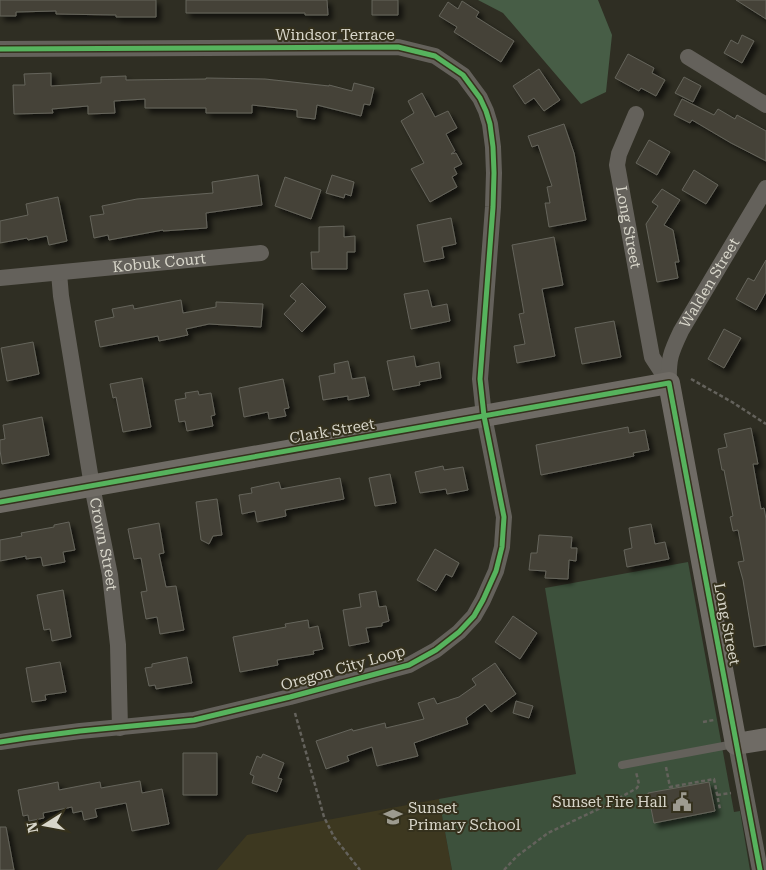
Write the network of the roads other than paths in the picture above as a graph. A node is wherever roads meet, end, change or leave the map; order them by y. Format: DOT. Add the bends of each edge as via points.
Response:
graph roads {
  1 [pos="0,49"];
  2 [pos="688,57"];
  3 [pos="766,105"];
  4 [pos="636,114"];
  5 [pos="766,188"];
  6 [pos="261,253"];
  7 [pos="59,273"];
  8 [pos="0,278"];
  9 [pos="669,383"];
  10 [pos="484,416"];
  11 [pos="92,486"];
  12 [pos="0,502"];
  13 [pos="120,728"];
  14 [pos="766,738"];
  15 [pos="0,742"];
  16 [pos="736,744"];
  17 [pos="622,765"];
  18 [pos="760,870"];
  1 -- 10 [label="street, Windsor Terrace" via="398,47 435,56 449,64 480,98 490,124 493,147 493,207 480,379"];
  2 -- 3 [label="street"];
  4 -- 9 [label="street, Long Street" via="617,165 652,357"];
  5 -- 9 [label="street, Walden Street" via="681,331 670,355"];
  6 -- 7 [label="street, Kobuk Court"];
  7 -- 8 [label="street, Kobuk Court"];
  7 -- 11 [label="street, Crown Street"];
  9 -- 10 [label="street, Clark Street"];
  9 -- 16 [label="street, Long Street"];
  10 -- 11 [label="street, Clark Street"];
  10 -- 13 [label="street, Oregon City Loop" via="504,517 502,547 483,600 459,632 436,650 408,665 194,720"];
  11 -- 12 [label="street, Clark Street"];
  11 -- 13 [label="street, Crown Street" via="110,575 118,645"];
  13 -- 15 [label="street, Oregon City Loop"];
  14 -- 16 [label="street"];
  16 -- 17 [label="lane"];
  16 -- 18 [label="street, Long Street"];
}
